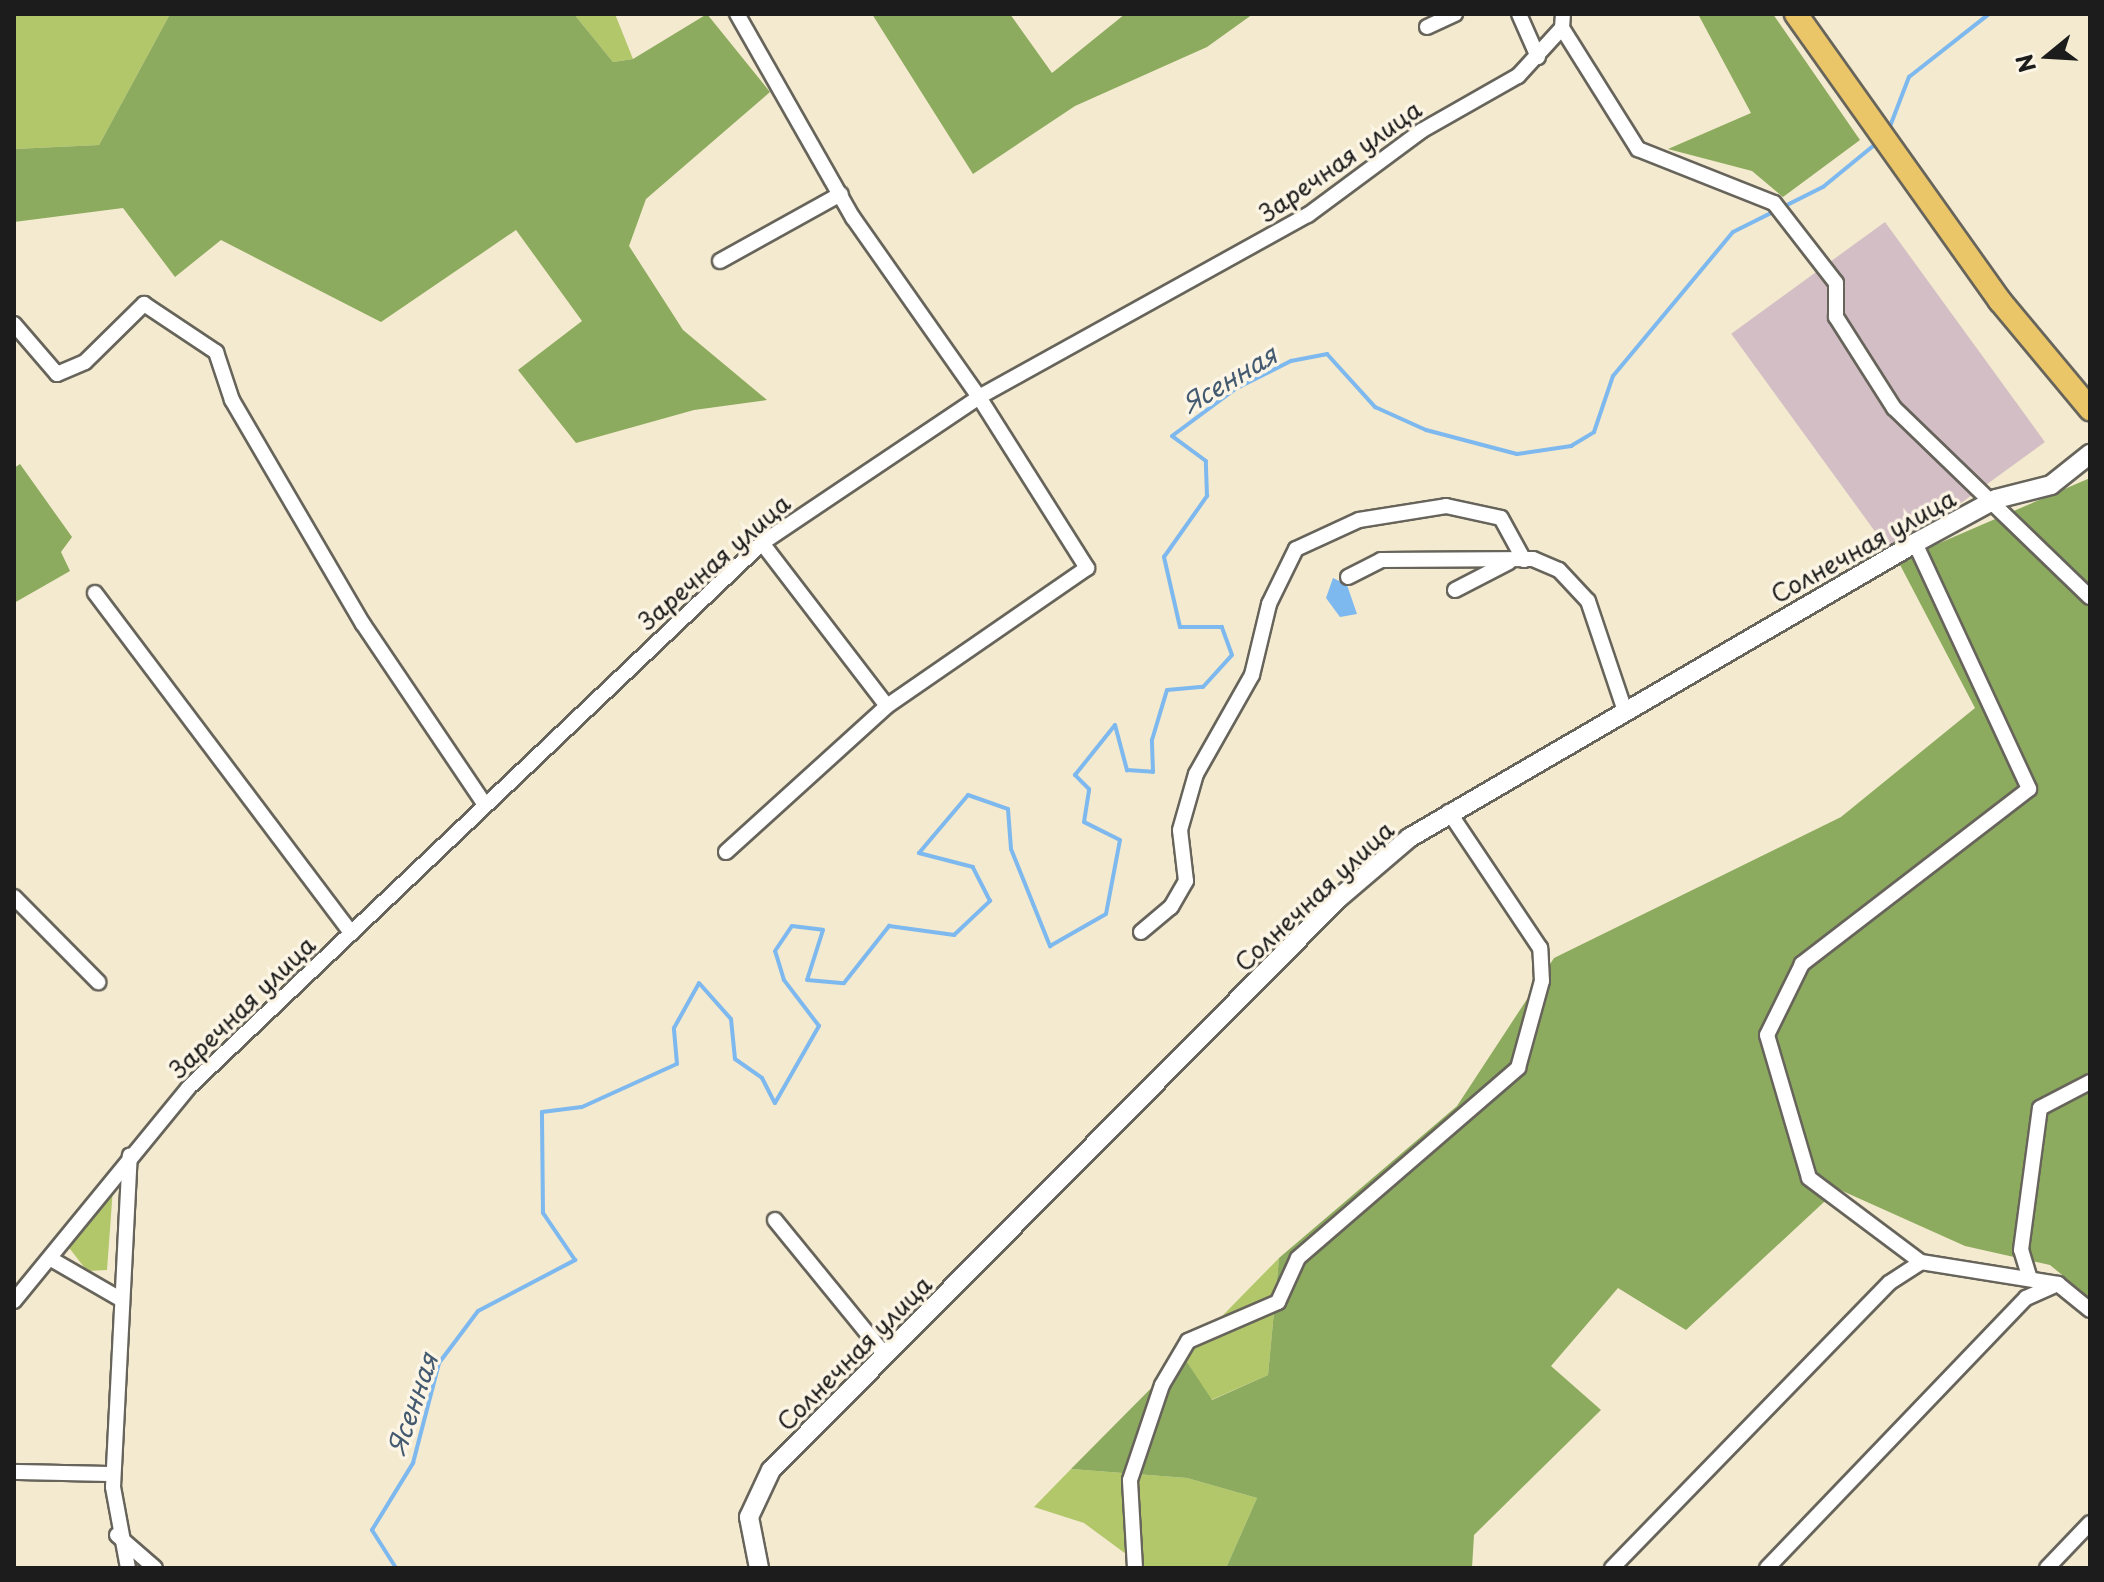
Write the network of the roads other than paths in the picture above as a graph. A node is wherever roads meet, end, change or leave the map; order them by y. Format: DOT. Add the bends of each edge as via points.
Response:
graph roads {
  1 [pos="737,14"];
  2 [pos="1455,14"];
  3 [pos="1519,14"];
  4 [pos="1796,14"];
  5 [pos="1562,21"];
  6 [pos="1427,27"];
  7 [pos="1538,57"];
  8 [pos="841,194"];
  9 [pos="720,261"];
  10 [pos="14,324"];
  11 [pos="979,397"];
  12 [pos="2090,409"];
  13 [pos="2090,454"];
  14 [pos="1996,499"];
  15 [pos="762,543"];
  16 [pos="1915,543"];
  17 [pos="1518,560"];
  18 [pos="1348,577"];
  19 [pos="1455,590"];
  20 [pos="95,593"];
  21 [pos="2090,597"];
  22 [pos="887,706"];
  23 [pos="1624,708"];
  24 [pos="485,805"];
  25 [pos="1449,812"];
  26 [pos="726,852"];
  27 [pos="14,897"];
  28 [pos="1141,932"];
  29 [pos="351,933"];
  30 [pos="98,982"];
  31 [pos="2090,1082"];
  32 [pos="130,1154"];
  33 [pos="775,1220"];
  34 [pos="51,1259"];
  35 [pos="1921,1262"];
  36 [pos="2030,1279"];
  37 [pos="2058,1284"];
  38 [pos="122,1300"];
  39 [pos="14,1301"];
  40 [pos="2090,1310"];
  41 [pos="885,1355"];
  42 [pos="14,1472"];
  43 [pos="113,1474"];
  44 [pos="2090,1523"];
  45 [pos="117,1535"];
  46 [pos="128,1568"];
  47 [pos="155,1568"];
  48 [pos="759,1568"];
  49 [pos="1135,1568"];
  50 [pos="1612,1568"];
  51 [pos="1767,1568"];
  52 [pos="2047,1568"];
  1 -- 8 [label="street"];
  2 -- 6 [label="street"];
  3 -- 7 [label="street"];
  4 -- 12 [label="main road" via="1910,179"];
  5 -- 7 [label="street, Заречная улица"];
  5 -- 14 [label="street" via="1638,149 1774,203 1836,283 1836,317 1894,408"];
  7 -- 11 [label="street, Заречная улица" via="1421,131 1308,215"];
  8 -- 9 [label="street"];
  8 -- 11 [label="street"];
  10 -- 24 [label="street" via="57,374 85,362 144,304 216,352 232,400 363,624"];
  11 -- 15 [label="street, Заречная улица"];
  11 -- 22 [label="street" via="1087,568"];
  13 -- 14 [label="street, Солнечная улица" via="2051,485"];
  14 -- 16 [label="street, Солнечная улица"];
  14 -- 21 [label="street"];
  15 -- 22 [label="street"];
  15 -- 24 [label="street, Заречная улица"];
  16 -- 23 [label="street, Солнечная улица"];
  16 -- 35 [label="street" via="2029,789 1802,964 1767,1035 1809,1178"];
  17 -- 18 [label="street" via="1381,560"];
  17 -- 19 [label="street"];
  17 -- 23 [label="street" via="1559,570 1588,601"];
  17 -- 28 [label="street" via="1501,518 1446,506 1359,520 1296,549 1269,604 1252,675 1196,774 1180,830 1186,881 1171,907"];
  20 -- 29 [label="street"];
  22 -- 26 [label="street"];
  23 -- 25 [label="street, Солнечная улица"];
  24 -- 29 [label="street, Заречная улица"];
  25 -- 41 [label="street, Солнечная улица" via="1340,897"];
  25 -- 49 [label="street" via="1540,948 1542,981 1518,1068 1298,1258 1278,1302 1188,1341 1162,1385 1130,1480"];
  27 -- 30 [label="street"];
  29 -- 32 [label="street, Заречная улица" via="189,1087"];
  31 -- 36 [label="street" via="2040,1108 2021,1250"];
  32 -- 34 [label="street, Заречная улица"];
  32 -- 38 [label="street"];
  33 -- 41 [label="street"];
  34 -- 38 [label="street"];
  34 -- 39 [label="street, Заречная улица"];
  35 -- 36 [label="street"];
  35 -- 50 [label="street" via="1889,1283"];
  36 -- 37 [label="street"];
  37 -- 40 [label="street"];
  37 -- 51 [label="street" via="2026,1298"];
  38 -- 43 [label="street"];
  41 -- 48 [label="street, Солнечная улица" via="771,1470 749,1517"];
  42 -- 43 [label="street"];
  43 -- 45 [label="street"];
  44 -- 52 [label="street"];
  45 -- 46 [label="street"];
  45 -- 47 [label="street"];
}
